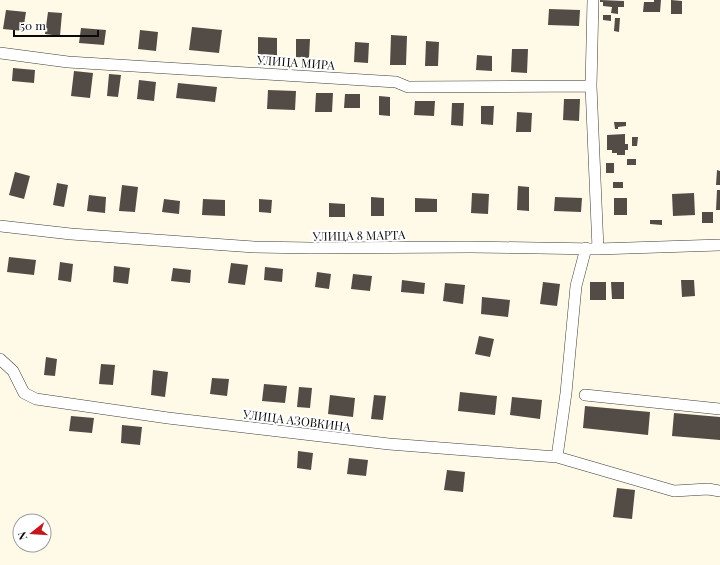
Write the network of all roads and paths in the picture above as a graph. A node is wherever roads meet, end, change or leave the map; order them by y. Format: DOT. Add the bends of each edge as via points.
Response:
graph roads {
  1 [pos="593,0"];
  2 [pos="0,53"];
  3 [pos="591,86"];
  4 [pos="0,226"];
  5 [pos="720,245"];
  6 [pos="586,248"];
  7 [pos="598,248"];
  8 [pos="0,359"];
  9 [pos="585,395"];
  10 [pos="720,409"];
  11 [pos="557,457"];
  12 [pos="720,491"];
  1 -- 3 [label="street"];
  2 -- 3 [label="street, УЛИЦА МИРА" via="68,62 396,82 408,87"];
  3 -- 7 [label="street"];
  4 -- 6 [label="street, УЛИЦА 8 МАРТА" via="254,247"];
  5 -- 7 [label="street, УЛИЦА 8 МАРТА"];
  6 -- 7 [label="street, УЛИЦА 8 МАРТА"];
  6 -- 11 [label="street" via="576,286"];
  8 -- 11 [label="street, УЛИЦА АЗОВКИНА" via="13,371 24,393 36,399 168,418 389,444"];
  9 -- 10 [label="street"];
  11 -- 12 [label="street, УЛИЦА АЗОВКИНА" via="674,491"];
}
